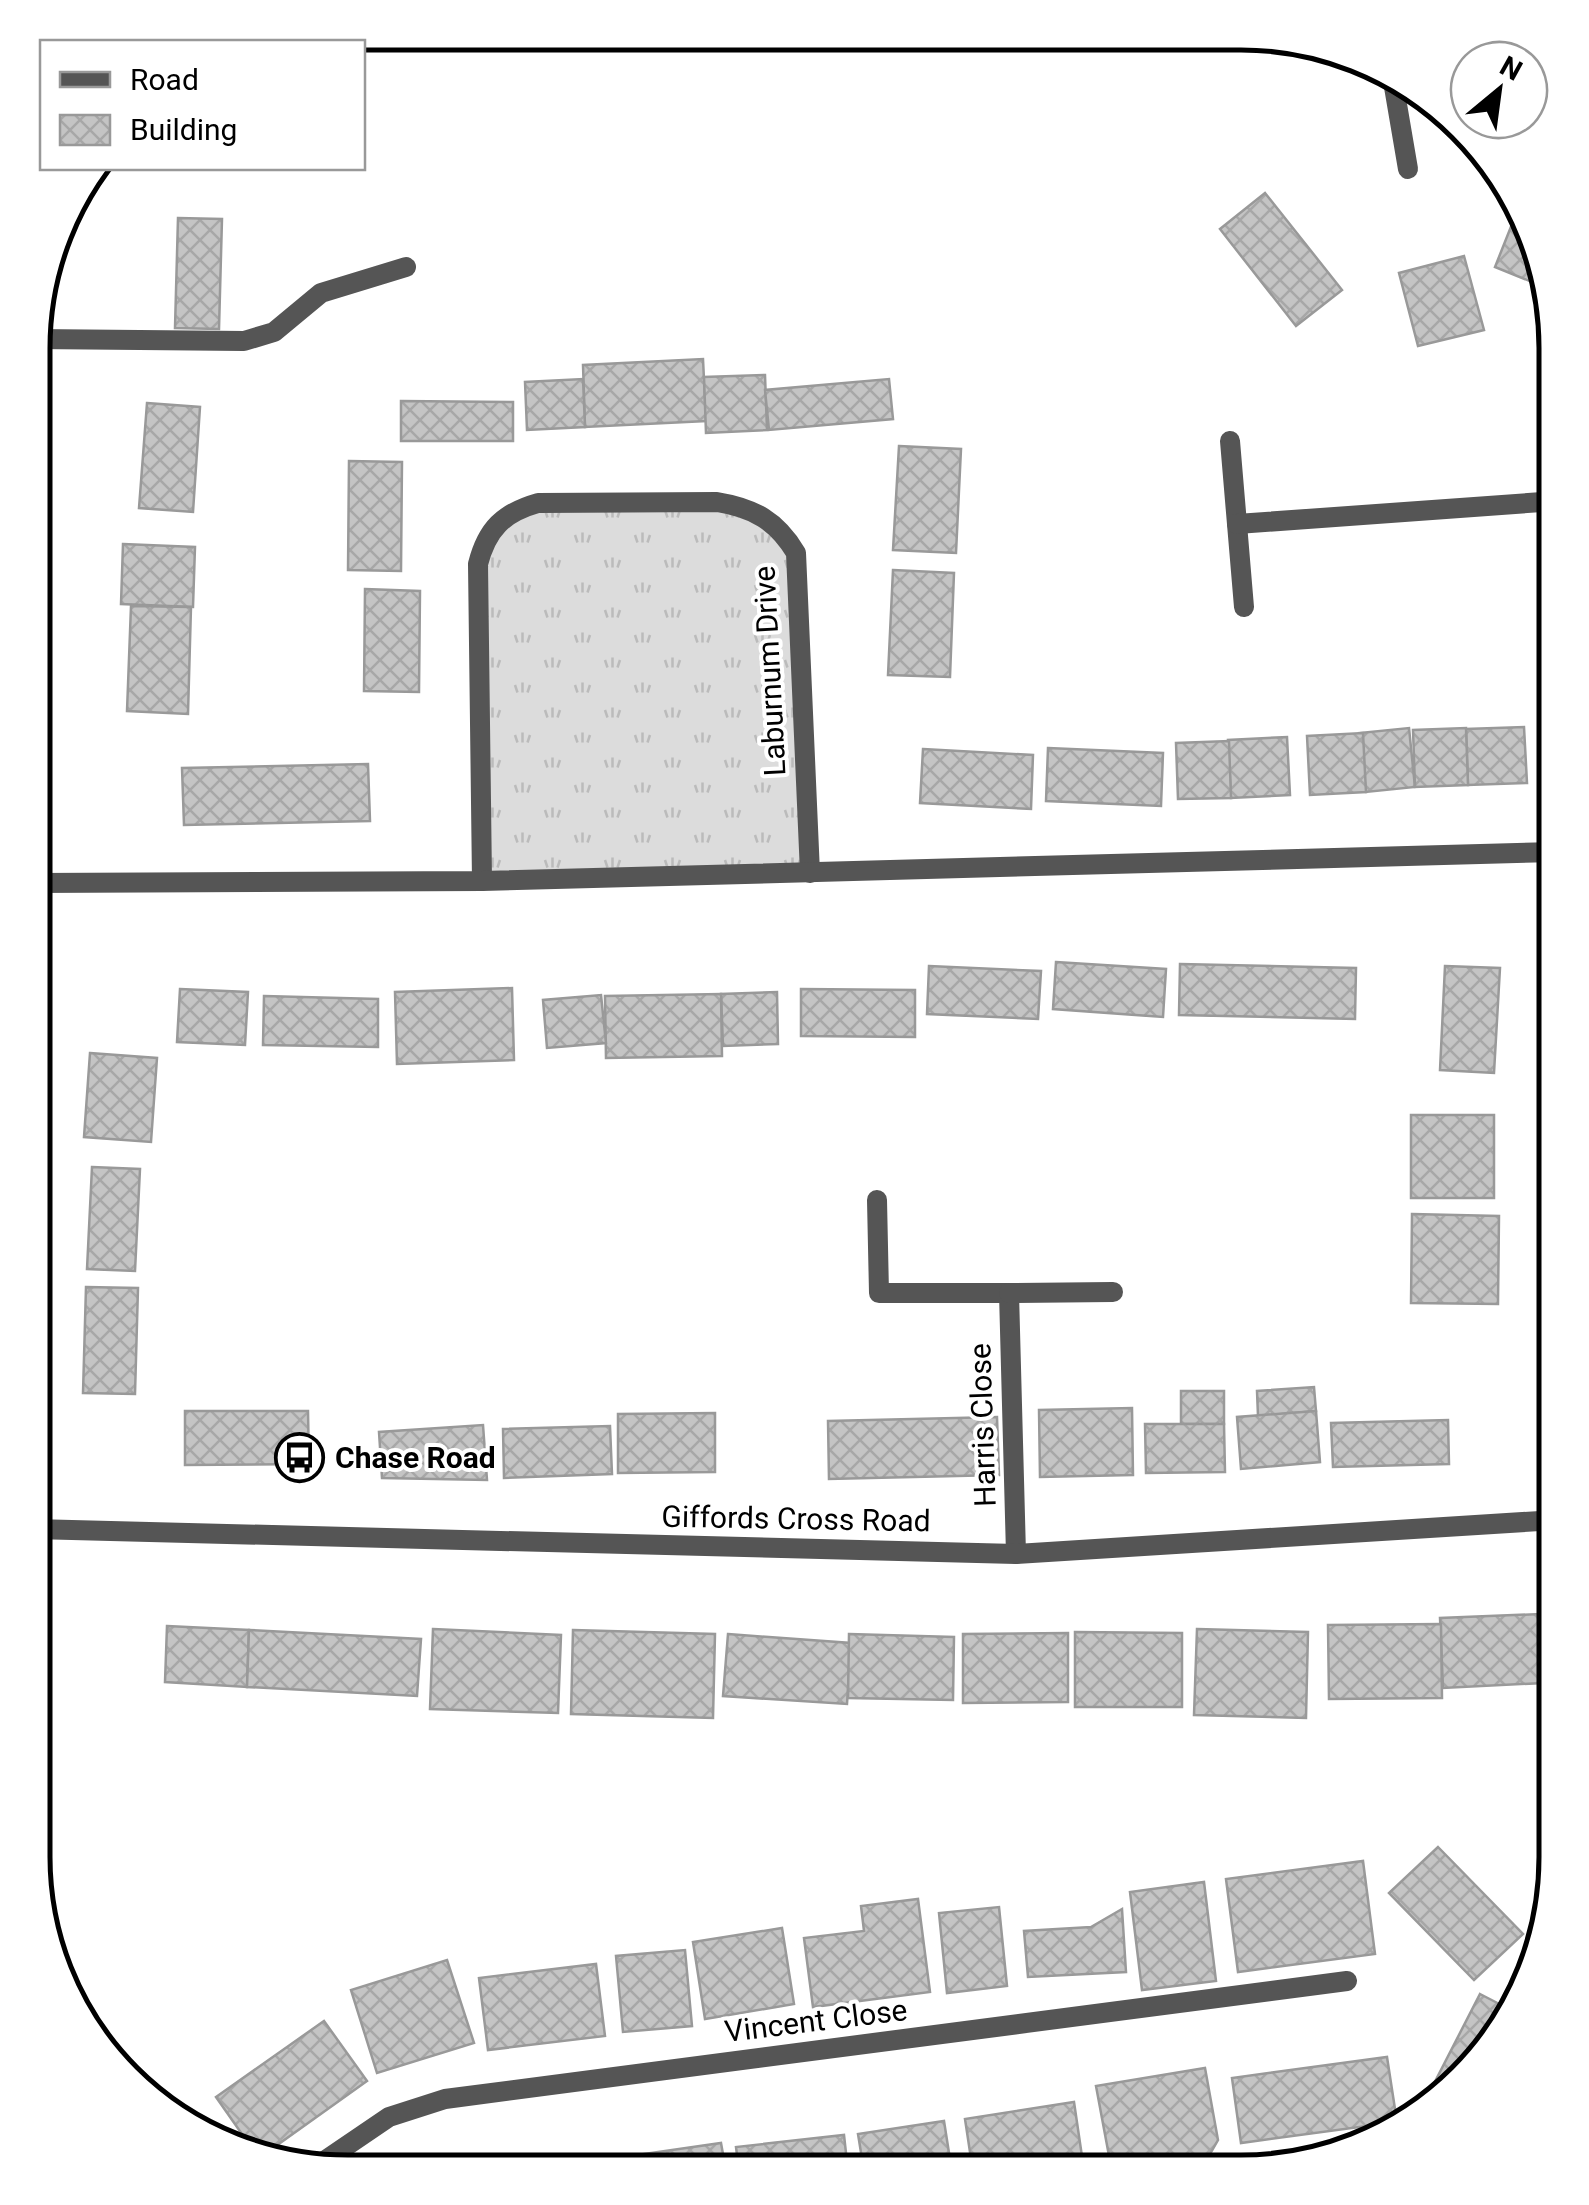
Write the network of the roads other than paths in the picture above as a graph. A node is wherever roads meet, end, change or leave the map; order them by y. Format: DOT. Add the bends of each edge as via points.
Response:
graph roads {
  1 [pos="1395,94"];
  2 [pos="1408,169"];
  3 [pos="406,267"];
  4 [pos="51,338"];
  5 [pos="1230,441"];
  6 [pos="1539,501"];
  7 [pos="1237,524"];
  8 [pos="1244,607"];
  9 [pos="1539,852"];
  10 [pos="810,873"];
  11 [pos="482,881"];
  12 [pos="50,883"];
  13 [pos="877,1200"];
  14 [pos="1113,1292"];
  15 [pos="1009,1294"];
  16 [pos="1538,1521"];
  17 [pos="50,1529"];
  18 [pos="1016,1554"];
  19 [pos="1347,1982"];
  20 [pos="334,2154"];
  1 -- 2 [label="street"];
  3 -- 4 [label="street" via="321,293 274,332 244,341"];
  5 -- 7 [label="street"];
  6 -- 7 [label="street"];
  7 -- 8 [label="street"];
  9 -- 10 [label="street"];
  10 -- 11 [label="street"];
  10 -- 11 [label="street, Laburnum Drive" via="796,553 781,526 717,502 538,503 496,523 478,564"];
  11 -- 12 [label="street"];
  13 -- 15 [label="street" via="879,1292"];
  14 -- 15 [label="street"];
  15 -- 18 [label="street, Harris Close"];
  16 -- 18 [label="street, Giffords Cross Road"];
  17 -- 18 [label="street, Giffords Cross Road"];
  19 -- 20 [label="street, Vincent Close" via="445,2100 388,2117"];
}
